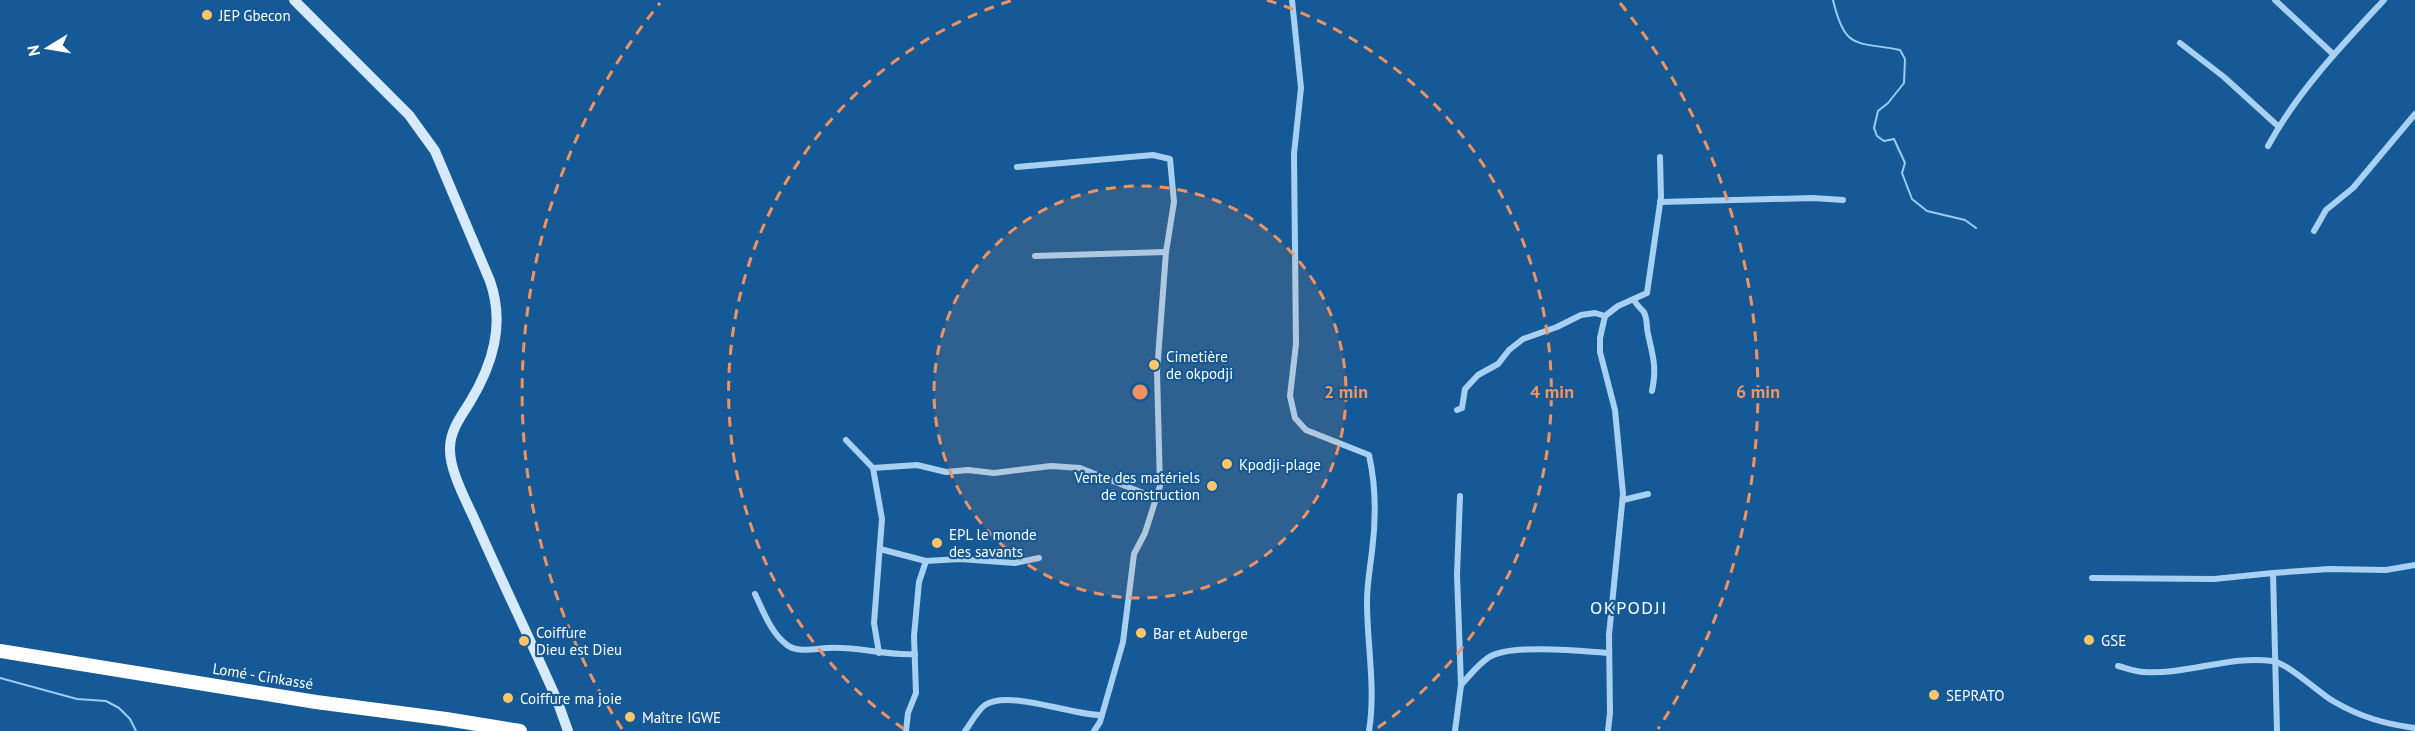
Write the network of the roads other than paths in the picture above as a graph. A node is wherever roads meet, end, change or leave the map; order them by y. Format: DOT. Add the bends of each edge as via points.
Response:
graph roads {
  1 [pos="294,0"];
  2 [pos="1292,0"];
  3 [pos="2276,0"];
  4 [pos="2384,0"];
  5 [pos="2180,43"];
  6 [pos="2333,54"];
  7 [pos="2415,114"];
  8 [pos="2279,127"];
  9 [pos="2268,146"];
  10 [pos="1660,157"];
  11 [pos="1017,167"];
  12 [pos="1843,200"];
  13 [pos="1660,202"];
  14 [pos="2314,231"];
  15 [pos="1166,252"];
  16 [pos="1035,256"];
  17 [pos="1634,300"];
  18 [pos="1605,316"];
  19 [pos="1652,391"];
  20 [pos="1457,410"];
  21 [pos="846,440"];
  22 [pos="873,468"];
  23 [pos="1648,494"];
  24 [pos="1460,496"];
  25 [pos="1156,498"];
  26 [pos="1623,500"];
  27 [pos="880,549"];
  28 [pos="1039,558"];
  29 [pos="926,561"];
  30 [pos="2415,565"];
  31 [pos="2273,573"];
  32 [pos="2092,578"];
  33 [pos="755,594"];
  34 [pos="0,651"];
  35 [pos="879,653"];
  36 [pos="1608,653"];
  37 [pos="915,654"];
  38 [pos="2274,661"];
  39 [pos="2118,666"];
  40 [pos="1461,685"];
  41 [pos="1102,715"];
  42 [pos="2415,728"];
  43 [pos="520,731"];
  44 [pos="568,731"];
  45 [pos="906,731"];
  46 [pos="965,731"];
  47 [pos="1094,731"];
  48 [pos="1369,731"];
  49 [pos="1455,731"];
  50 [pos="1608,731"];
  51 [pos="2277,731"];
  1 -- 44 [label="street" via="409,115 435,151 490,281 498,320 495,345 450,441 451,462"];
  2 -- 48 [label="street" via="1301,88 1293,154 1296,345 1290,396 1295,418 1306,430 1369,455 1374,493 1367,582 1372,714"];
  3 -- 6 [label="street"];
  4 -- 6 [label="street"];
  5 -- 8 [label="street"];
  6 -- 8 [label="street"];
  7 -- 14 [label="street" via="2353,188 2326,210"];
  8 -- 9 [label="street"];
  10 -- 13 [label="street"];
  11 -- 15 [label="street" via="1153,155 1170,159 1174,202"];
  12 -- 13 [label="street"];
  13 -- 17 [label="street" via="1647,293"];
  15 -- 16 [label="street"];
  15 -- 25 [label="street" via="1157,372 1160,486"];
  17 -- 18 [label="street"];
  17 -- 19 [label="street" via="1647,321 1654,356"];
  18 -- 20 [label="street" via="1581,315 1523,339 1498,364 1478,375 1465,389 1462,408"];
  18 -- 26 [label="street" via="1600,351 1615,410"];
  21 -- 22 [label="street"];
  22 -- 25 [label="street" via="917,465 946,472 994,473 1051,466 1080,468"];
  22 -- 27 [label="street" via="882,519"];
  23 -- 26 [label="street"];
  24 -- 40 [label="street" via="1457,575"];
  25 -- 41 [label="street" via="1134,554 1123,642"];
  26 -- 36 [label="street"];
  27 -- 29 [label="street"];
  27 -- 35 [label="street" via="874,623"];
  28 -- 29 [label="street" via="1015,563"];
  29 -- 37 [label="street" via="919,582"];
  30 -- 31 [label="street" via="2386,570"];
  31 -- 32 [label="street" via="2214,579"];
  31 -- 38 [label="street"];
  33 -- 35 [label="street" via="779,638 789,647"];
  34 -- 43 [label="highway, Lomé - Cinkassé"];
  35 -- 37 [label="street"];
  36 -- 40 [label="street" via="1502,652 1491,656"];
  36 -- 50 [label="street"];
  37 -- 45 [label="street" via="916,693"];
  38 -- 39 [label="street" via="2143,672"];
  38 -- 42 [label="street" via="2360,715 2384,724"];
  38 -- 51 [label="street"];
  40 -- 49 [label="street"];
  41 -- 46 [label="street" via="994,700 978,711"];
  41 -- 47 [label="street"];
}
